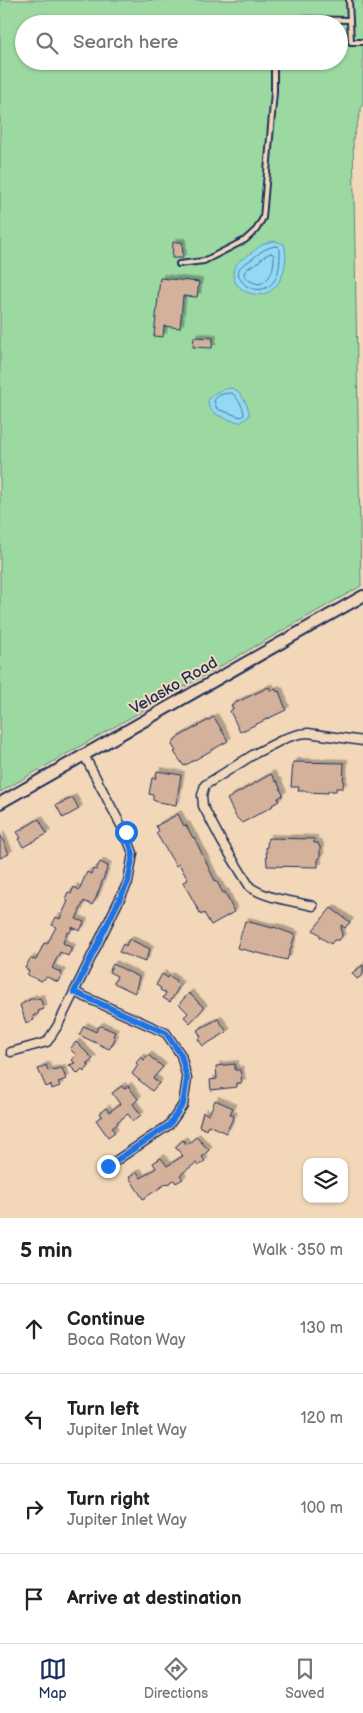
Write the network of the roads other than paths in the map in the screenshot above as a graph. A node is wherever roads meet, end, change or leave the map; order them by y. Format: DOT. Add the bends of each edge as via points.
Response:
graph roads {
  1 [pos="348,0"];
  2 [pos="350,20"];
  3 [pos="363,42"];
  4 [pos="274,70"];
  5 [pos="179,264"];
  6 [pos="363,596"];
  7 [pos="363,741"];
  8 [pos="84,755"];
  9 [pos="0,803"];
  10 [pos="313,906"];
  11 [pos="74,992"];
  12 [pos="11,1052"];
  13 [pos="108,1166"];
  1 -- 2 [label="lane"];
  2 -- 3 [label="lane" via="351,42"];
  4 -- 5 [label="lane" via="264,218 245,240 204,261"];
  6 -- 8 [label="street, Velasko Road"];
  7 -- 10 [label="street" via="308,733 286,738 208,782 202,795 203,806 250,887 256,892"];
  8 -- 9 [label="street, Velasko Road"];
  8 -- 11 [label="street" via="126,832 133,854 128,882"];
  11 -- 12 [label="street" via="47,1042"];
  11 -- 13 [label="street" via="166,1033 181,1055 187,1079 183,1104 169,1125"];
}
